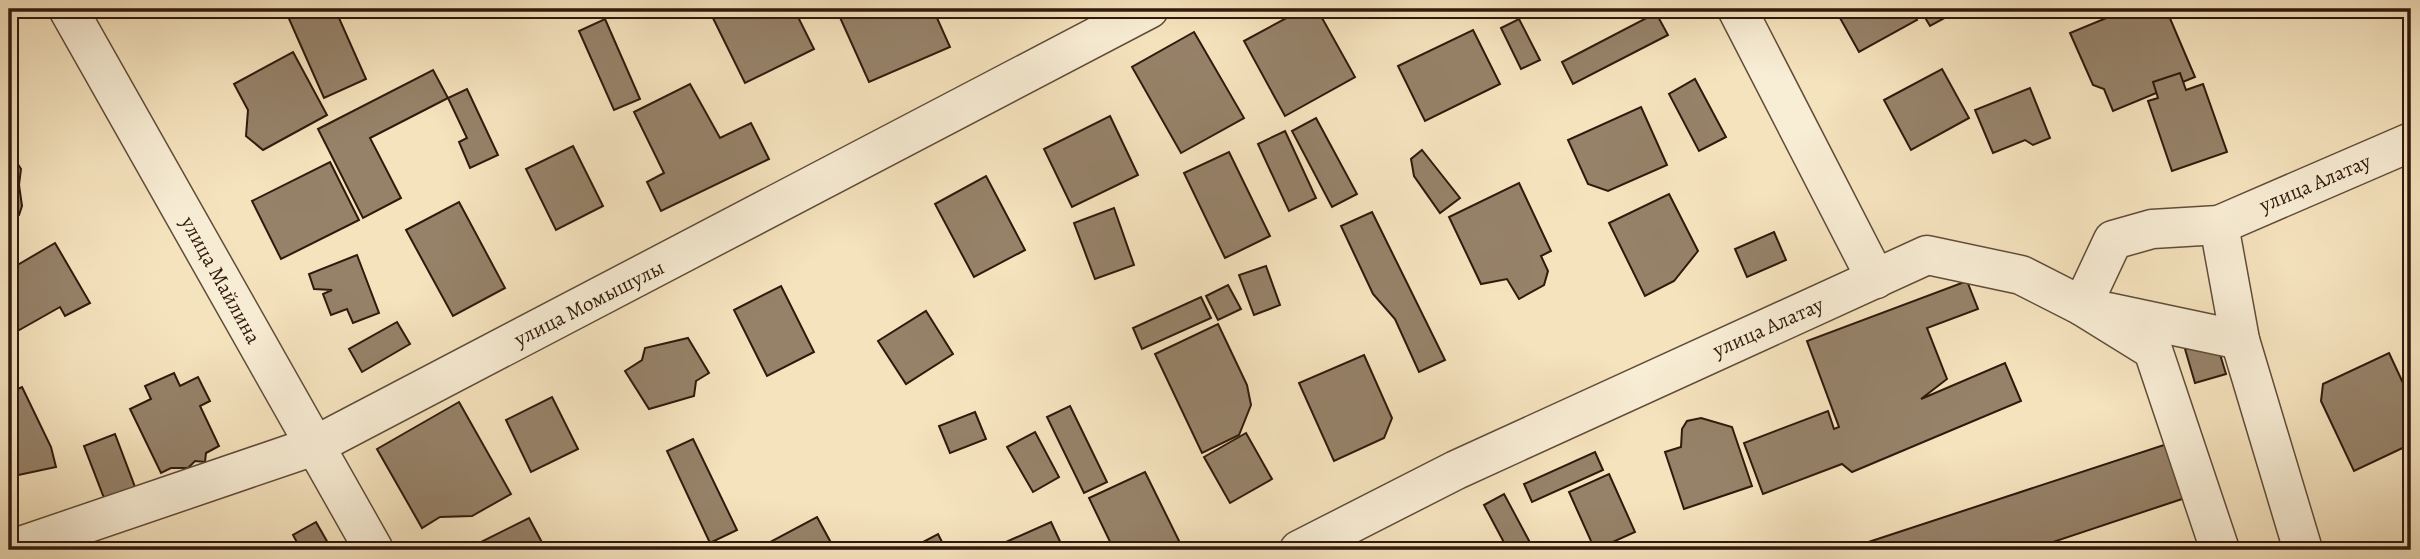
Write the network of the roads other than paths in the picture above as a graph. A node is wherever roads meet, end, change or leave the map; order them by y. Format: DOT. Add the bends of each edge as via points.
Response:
graph roads {
  1 [pos="68,9"];
  2 [pos="1149,9"];
  3 [pos="1737,9"];
  4 [pos="2411,142"];
  5 [pos="2219,225"];
  6 [pos="1876,279"];
  7 [pos="2082,306"];
  8 [pos="2240,340"];
  9 [pos="314,446"];
  10 [pos="9,550"];
  11 [pos="374,550"];
  12 [pos="1299,550"];
  13 [pos="2220,550"];
  14 [pos="2303,550"];
  1 -- 9 [label="street, улица Майлина"];
  2 -- 9 [label="street, улица Момышулы"];
  3 -- 6 [label="street"];
  4 -- 5 [label="street, улица Алатау"];
  5 -- 7 [label="street, улица Алатау" via="2152,229 2113,240"];
  5 -- 8 [label="street"];
  6 -- 7 [label="street, улица Алатау" via="1927,255 2021,275"];
  6 -- 12 [label="street, улица Алатау" via="1456,470"];
  7 -- 8 [label="street"];
  7 -- 13 [label="street" via="2153,350"];
  8 -- 14 [label="street"];
  9 -- 10 [label="street, улица Момышулы"];
  9 -- 11 [label="street, улица Майлина"];
}
